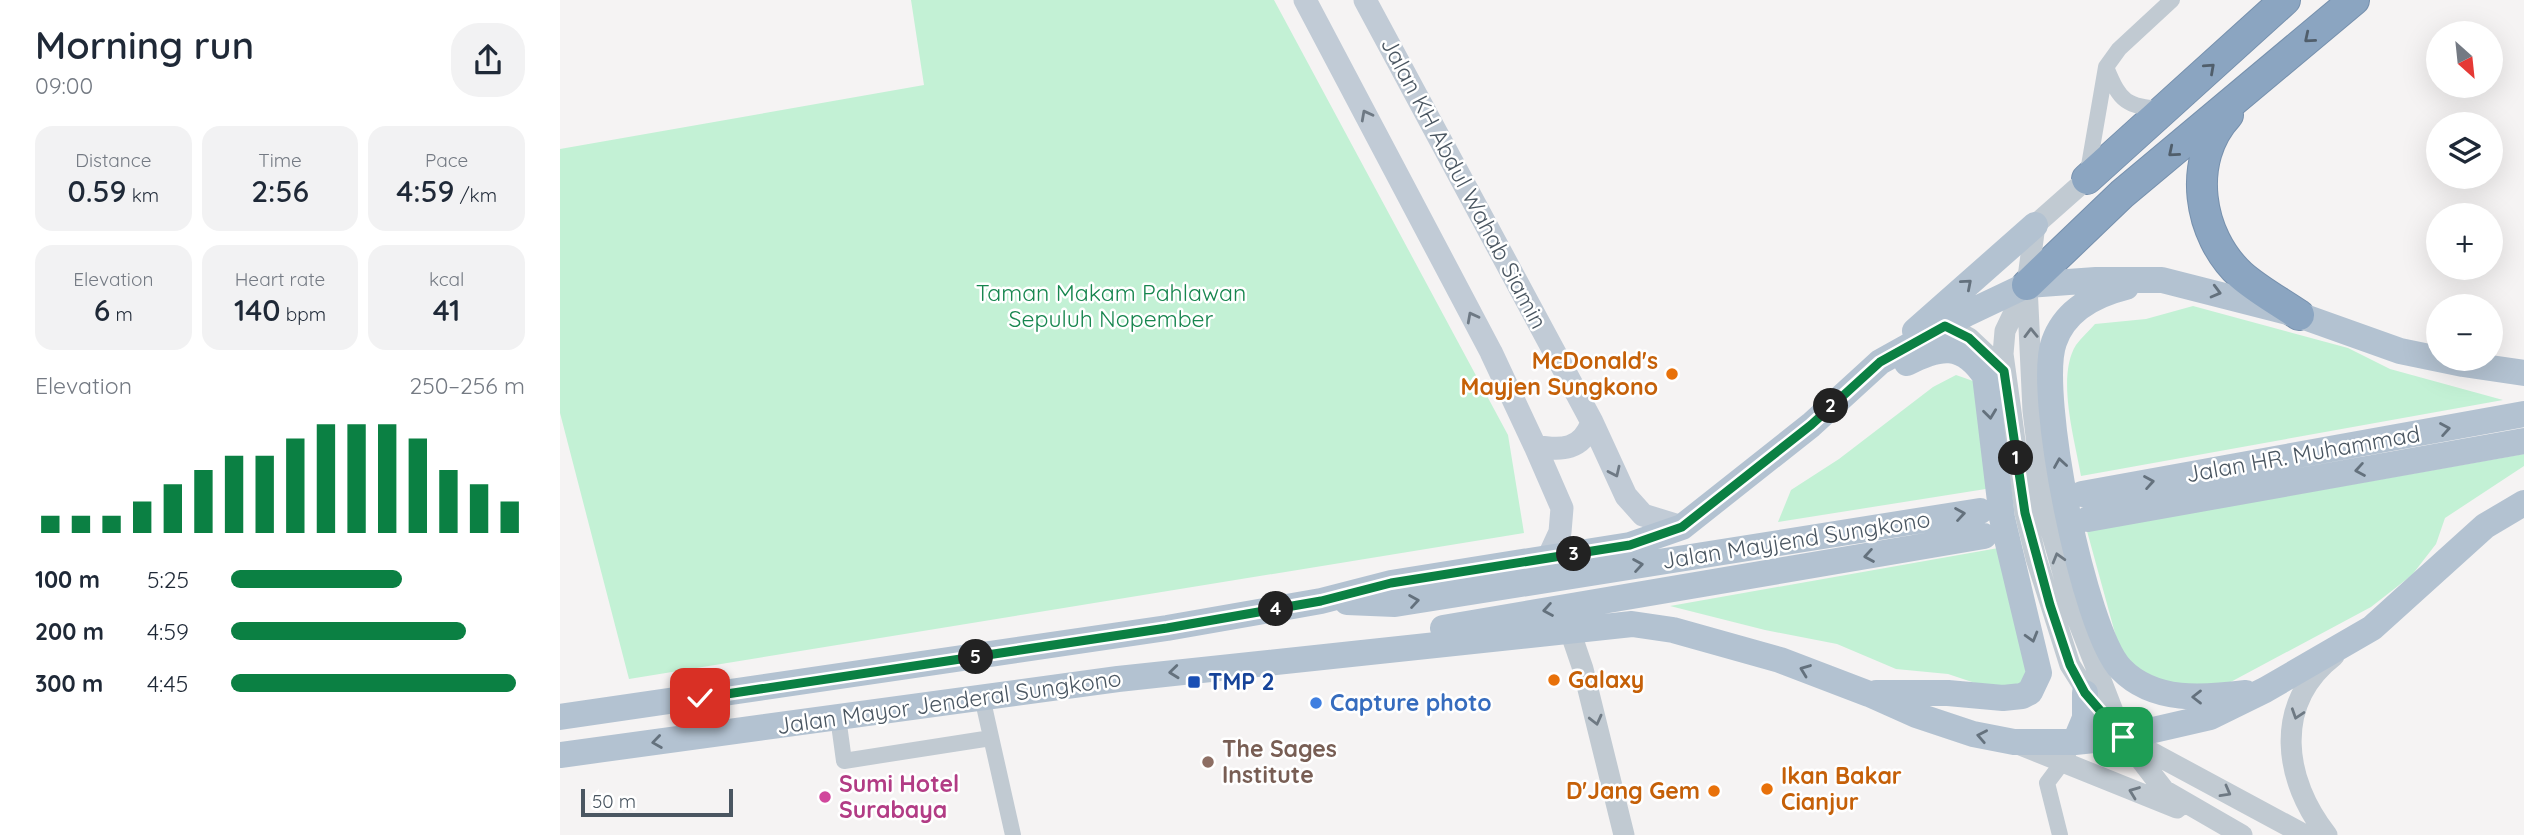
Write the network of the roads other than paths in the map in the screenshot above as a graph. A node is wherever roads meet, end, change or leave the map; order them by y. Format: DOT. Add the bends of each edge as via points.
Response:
graph roads {
  1 [pos="1365,0"];
  2 [pos="2172,0"];
  3 [pos="2285,0"];
  4 [pos="2354,0"];
  5 [pos="1311,2"];
  6 [pos="2106,67"];
  7 [pos="2263,76"];
  8 [pos="2163,110"];
  9 [pos="2087,179"];
  10 [pos="2035,225"];
  11 [pos="2184,284"];
  12 [pos="2027,285"];
  13 [pos="2299,315"];
  14 [pos="1945,326"];
  15 [pos="1880,362"];
  16 [pos="2004,371"];
  17 [pos="2524,373"];
  18 [pos="1833,405"];
  19 [pos="2524,414"];
  20 [pos="1592,422"];
  21 [pos="2524,441"];
  22 [pos="1535,446"];
  23 [pos="2524,503"];
  24 [pos="1682,527"];
  25 [pos="1548,558"];
  26 [pos="1321,601"];
  27 [pos="2372,628"];
  28 [pos="1570,631"];
  29 [pos="1339,654"];
  30 [pos="2265,690"];
  31 [pos="2085,693"];
  32 [pos="1869,694"];
  33 [pos="982,697"];
  34 [pos="560,717"];
  35 [pos="838,717"];
  36 [pos="2123,737"];
  37 [pos="992,738"];
  38 [pos="2069,753"];
  39 [pos="560,755"];
  40 [pos="2221,825"];
  41 [pos="1013,835"];
  42 [pos="1624,835"];
  43 [pos="2060,835"];
  44 [pos="2242,835"];
  45 [pos="2305,835"];
  46 [pos="2326,835"];
  1 -- 20 [label="main road, Jalan KH Abdul Wahab Siamin"];
  2 -- 6 [label="street"];
  8 -- 3 [label="highway, one-way"];
  4 -- 7 [label="highway, one-way"];
  22 -- 5 [label="main road, one-way"];
  6 -- 8 [label="street" via="2115,89 2131,105"];
  6 -- 9 [label="street"];
  7 -- 12 [label="highway, one-way" via="2122,194"];
  7 -- 13 [label="highway" via="2221,122 2205,155 2203,205 2218,248 2241,275"];
  8 -- 9 [label="highway"];
  9 -- 10 [label="street"];
  10 -- 12 [label="street"];
  15 -- 10 [label="main road, one-way"];
  11 -- 12 [label="main road" via="2162,279"];
  11 -- 13 [label="main road, one-way"];
  30 -- 11 [label="main road, one-way" via="2195,698 2154,690 2122,670 2093,617 2067,507 2051,400 2050,357 2060,328 2078,307 2109,291"];
  12 -- 14 [label="main road"];
  12 -- 16 [label="street" via="2005,331"];
  36 -- 12 [label="street, one-way" via="2073,608 2045,510 2032,411"];
  13 -- 17 [label="main road" via="2400,351"];
  14 -- 15 [label="main road"];
  14 -- 16 [label="street" via="1969,338"];
  15 -- 18 [label="main road"];
  16 -- 31 [label="street" via="2030,536 2070,665"];
  18 -- 24 [label="main road"];
  18 -- 32 [label="main road, one-way" via="1930,351 1953,349 1976,362 1985,376 2002,518 2037,656 2037,681 2022,696"];
  21 -- 19 [label="main road, Jalan HR. Muhammad, one-way" via="2085,506"];
  20 -- 22 [label="main road" via="1572,447"];
  20 -- 24 [label="main road, Jalan KH Abdul Wahab Siamin, one-way" via="1626,496 1643,515"];
  22 -- 25 [label="main road" via="1562,508 1560,532"];
  23 -- 27 [label="main road" via="2485,526"];
  24 -- 25 [label="main road" via="1630,545"];
  25 -- 26 [label="main road" via="1391,583"];
  26 -- 29 [label="main road, Jalan Mayjend Sungkono, one-way" via="1395,604 1982,524 1438,629"];
  26 -- 34 [label="main road, Jalan Mayor Jenderal Sungkono" via="1004,653"];
  27 -- 30 [label="main road"];
  27 -- 46 [label="street, one-way" via="2316,674 2291,732 2295,781"];
  28 -- 29 [label="main road"];
  32 -- 28 [label="main road, one-way" via="1780,660 1673,630 1632,624"];
  28 -- 42 [label="street, one-way"];
  29 -- 33 [label="main road, Jalan Mayor Jenderal Sungkono, one-way"];
  30 -- 36 [label="main road" via="2210,718"];
  31 -- 36 [label="street"];
  31 -- 38 [label="main road" via="2085,718"];
  38 -- 32 [label="main road, one-way" via="1973,734"];
  33 -- 35 [label="main road, Jalan Mayor Jenderal Sungkono"];
  33 -- 37 [label="street"];
  35 -- 37 [label="street" via="844,761"];
  35 -- 39 [label="main road, Jalan Mayor Jenderal Sungkono, one-way"];
  36 -- 38 [label="main road"];
  36 -- 40 [label="street" via="2164,790"];
  36 -- 45 [label="street, one-way"];
  37 -- 41 [label="street"];
  40 -- 38 [label="street, one-way"];
  38 -- 43 [label="street" via="2047,783"];
  40 -- 44 [label="street"];
}
